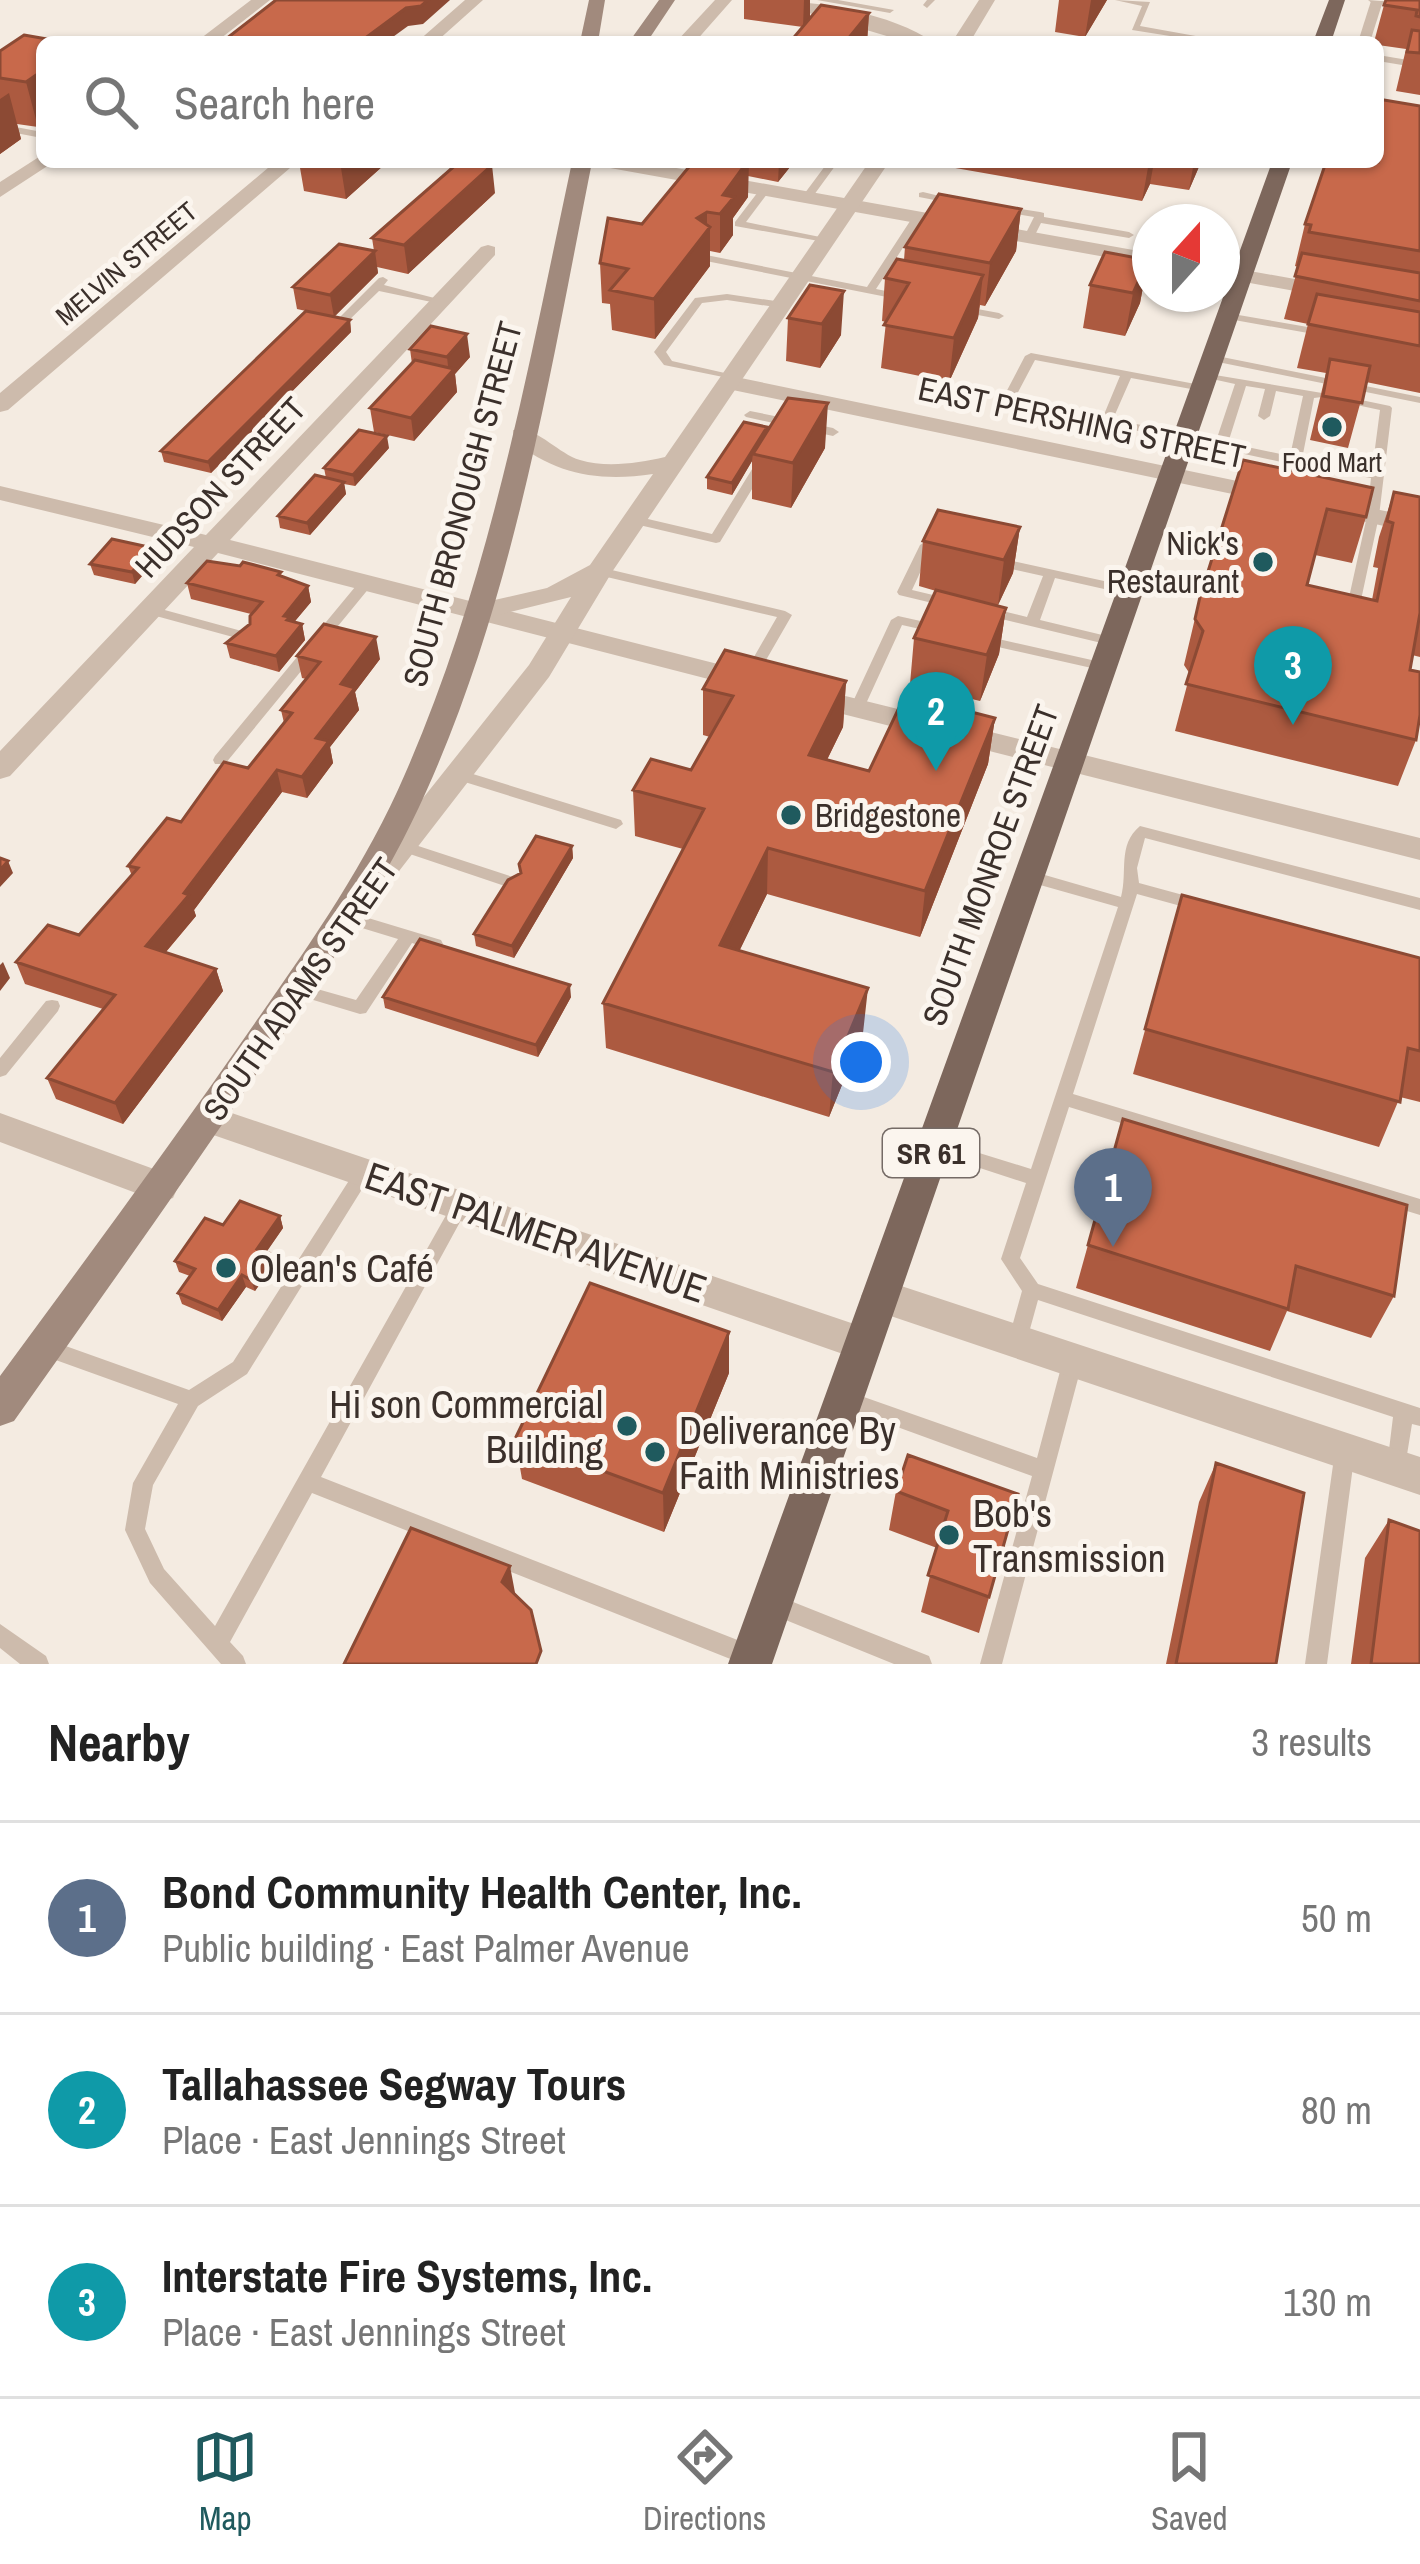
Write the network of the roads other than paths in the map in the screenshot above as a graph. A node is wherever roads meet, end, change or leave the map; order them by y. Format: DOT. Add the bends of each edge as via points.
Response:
graph roads {
  1 [pos="262,0"];
  2 [pos="475,0"];
  3 [pos="597,0"];
  4 [pos="724,0"];
  5 [pos="773,0"];
  6 [pos="987,0"];
  7 [pos="1119,0"];
  8 [pos="1337,0"];
  9 [pos="1374,0"];
  10 [pos="666,1"];
  11 [pos="815,2"];
  12 [pos="841,2"];
  13 [pos="1420,7"];
  14 [pos="890,10"];
  15 [pos="213,36"];
  16 [pos="433,36"];
  17 [pos="590,36"];
  18 [pos="642,36"];
  19 [pos="691,36"];
  20 [pos="909,36"];
  21 [pos="965,36"];
  22 [pos="1186,36"];
  23 [pos="1324,36"];
  24 [pos="1365,36"];
  25 [pos="1384,59"];
  26 [pos="1420,64"];
  27 [pos="0,127"];
  28 [pos="36,134"];
  29 [pos="36,165"];
  30 [pos="280,168"];
  31 [pos="581,168"];
  32 [pos="643,168"];
  33 [pos="829,168"];
  34 [pos="875,168"];
  35 [pos="1279,168"];
  36 [pos="5,184"];
  37 [pos="765,190"];
  38 [pos="807,197"];
  39 [pos="970,203"];
  40 [pos="849,205"];
  41 [pos="921,206"];
  42 [pos="994,207"];
  43 [pos="1034,228"];
  44 [pos="1129,235"];
  45 [pos="826,241"];
  46 [pos="488,251"];
  47 [pos="1132,254"];
  48 [pos="1240,256"];
  49 [pos="706,258"];
  50 [pos="1240,275"];
  51 [pos="802,277"];
  52 [pos="870,290"];
  53 [pos="1352,296"];
  54 [pos="913,299"];
  55 [pos="441,301"];
  56 [pos="782,305"];
  57 [pos="956,308"];
  58 [pos="1227,312"];
  59 [pos="999,316"];
  60 [pos="1227,316"];
  61 [pos="339,324"];
  62 [pos="1350,338"];
  63 [pos="1127,374"];
  64 [pos="1207,374"];
  65 [pos="732,381"];
  66 [pos="1242,381"];
  67 [pos="1270,386"];
  68 [pos="1309,393"];
  69 [pos="1420,400"];
  70 [pos="0,405"];
  71 [pos="750,415"];
  72 [pos="1264,416"];
  73 [pos="1107,420"];
  74 [pos="787,423"];
  75 [pos="832,432"];
  76 [pos="1262,432"];
  77 [pos="521,434"];
  78 [pos="1185,436"];
  79 [pos="776,442"];
  80 [pos="1221,445"];
  81 [pos="1258,453"];
  82 [pos="1294,460"];
  83 [pos="764,461"];
  84 [pos="674,463"];
  85 [pos="1172,473"];
  86 [pos="1378,476"];
  87 [pos="1250,490"];
  88 [pos="0,493"];
  89 [pos="1373,516"];
  90 [pos="634,520"];
  91 [pos="1420,526"];
  92 [pos="210,546"];
  93 [pos="946,550"];
  94 [pos="988,559"];
  95 [pos="599,571"];
  96 [pos="1051,573"];
  97 [pos="365,584"];
  98 [pos="1131,591"];
  99 [pos="150,610"];
  100 [pos="477,612"];
  101 [pos="1352,617"];
  102 [pos="1032,622"];
  103 [pos="565,634"];
  104 [pos="244,635"];
  105 [pos="1109,654"];
  106 [pos="748,680"];
  107 [pos="856,707"];
  108 [pos="220,760"];
  109 [pos="1072,761"];
  110 [pos="0,769"];
  111 [pos="460,775"];
  112 [pos="616,824"];
  113 [pos="403,846"];
  114 [pos="1420,849"];
  115 [pos="1031,877"];
  116 [pos="511,882"];
  117 [pos="1130,895"];
  118 [pos="1420,904"];
  119 [pos="1221,911"];
  120 [pos="345,917"];
  121 [pos="408,936"];
  122 [pos="456,950"];
  123 [pos="296,989"];
  124 [pos="52,1006"];
  125 [pos="0,1070"];
  126 [pos="1063,1098"];
  127 [pos="208,1119"];
  128 [pos="0,1127"];
  129 [pos="934,1146"];
  130 [pos="363,1173"];
  131 [pos="1037,1179"];
  132 [pos="160,1187"];
  133 [pos="460,1206"];
  134 [pos="1420,1208"];
  135 [pos="1032,1290"];
  136 [pos="880,1296"];
  137 [pos="1018,1341"];
  138 [pos="863,1344"];
  139 [pos="44,1347"];
  140 [pos="1073,1360"];
  141 [pos="844,1399"];
  142 [pos="190,1400"];
  143 [pos="0,1408"];
  144 [pos="1412,1414"];
  145 [pos="1345,1451"];
  146 [pos="1043,1470"];
  147 [pos="1408,1472"];
  148 [pos="307,1481"];
  149 [pos="771,1604"];
  150 [pos="0,1634"];
  151 [pos="218,1642"];
  152 [pos="751,1660"];
  153 [pos="38,1664"];
  154 [pos="235,1664"];
  155 [pos="921,1664"];
  156 [pos="992,1664"];
  157 [pos="1316,1664"];
  1 -- 15 [label="street"];
  2 -- 16 [label="street"];
  3 -- 17 [label="main road"];
  4 -- 19 [label="street"];
  5 -- 11 [label="street"];
  6 -- 21 [label="street"];
  7 -- 22 [label="lane" via="1147,4 1135,28"];
  8 -- 23 [label="main road"];
  9 -- 13 [label="lane"];
  9 -- 24 [label="street"];
  10 -- 18 [label="main road"];
  11 -- 12 [label="lane"];
  11 -- 20 [label="street"];
  12 -- 14 [label="lane"];
  25 -- 26 [label="lane"];
  27 -- 28 [label="lane"];
  29 -- 36 [label="street"];
  30 -- 70 [label="street, MELVIN STREET"];
  31 -- 77 [label="main road, SOUTH BRONOUGH STREET"];
  32 -- 37 [label="street"];
  33 -- 38 [label="lane"];
  34 -- 40 [label="street, SOUTH ADAMS STREET"];
  35 -- 48 [label="main road, SOUTH MONROE STREET / SR 61"];
  37 -- 38 [label="street"];
  37 -- 45 [label="lane" via="739,224"];
  38 -- 40 [label="street"];
  39 -- 41 [label="lane"];
  40 -- 41 [label="street"];
  40 -- 45 [label="street, SOUTH ADAMS STREET"];
  41 -- 43 [label="street"];
  41 -- 52 [label="lane"];
  42 -- 43 [label="lane" via="1040,215"];
  43 -- 44 [label="lane"];
  43 -- 47 [label="street"];
  45 -- 51 [label="street, SOUTH ADAMS STREET"];
  46 -- 55 [label="street, HUDSON STREET"];
  49 -- 51 [label="lane"];
  50 -- 53 [label="street"];
  51 -- 52 [label="lane"];
  51 -- 56 [label="street, SOUTH ADAMS STREET"];
  52 -- 54 [label="lane"];
  55 -- 61 [label="lane" via="380,284"];
  55 -- 92 [label="street, HUDSON STREET"];
  56 -- 65 [label="street, SOUTH ADAMS STREET"];
  56 -- 65 [label="lane" via="699,300 660,352 668,363"];
  57 -- 59 [label="lane"];
  58 -- 60 [label="main road, SOUTH MONROE STREET / SR 61"];
  60 -- 62 [label="lane"];
  60 -- 64 [label="main road, SOUTH MONROE STREET / SR 61"];
  63 -- 64 [label="lane"];
  63 -- 73 [label="lane"];
  63 -- 73 [label="lane" via="1031,356 1008,400"];
  64 -- 66 [label="lane"];
  64 -- 69 [label="lane"];
  64 -- 78 [label="main road, SOUTH MONROE STREET / SR 61"];
  65 -- 84 [label="street, SOUTH ADAMS STREET"];
  65 -- 85 [label="street, EAST PERSHING STREET"];
  66 -- 67 [label="lane"];
  66 -- 80 [label="lane"];
  67 -- 68 [label="lane"];
  67 -- 72 [label="lane"];
  68 -- 82 [label="lane"];
  68 -- 86 [label="lane" via="1386,408"];
  71 -- 74 [label="lane"];
  73 -- 78 [label="lane"];
  74 -- 75 [label="lane"];
  74 -- 79 [label="lane"];
  76 -- 81 [label="lane"];
  77 -- 84 [label="street" via="544,457 587,471"];
  77 -- 100 [label="main road, SOUTH BRONOUGH STREET"];
  78 -- 80 [label="lane"];
  78 -- 85 [label="main road, SOUTH MONROE STREET / SR 61"];
  80 -- 81 [label="lane"];
  81 -- 82 [label="lane"];
  81 -- 87 [label="lane"];
  82 -- 86 [label="lane"];
  83 -- 90 [label="lane" via="716,539"];
  84 -- 90 [label="street, SOUTH ADAMS STREET"];
  85 -- 87 [label="street, EAST PERSHING STREET"];
  85 -- 98 [label="main road, SOUTH MONROE STREET / SR 61"];
  86 -- 89 [label="lane"];
  87 -- 89 [label="street, EAST PERSHING STREET"];
  88 -- 92 [label="street"];
  89 -- 91 [label="street, EAST PERSHING STREET"];
  89 -- 101 [label="lane"];
  90 -- 95 [label="street, SOUTH ADAMS STREET"];
  92 -- 97 [label="street"];
  92 -- 99 [label="street, HUDSON STREET"];
  93 -- 102 [label="lane" via="926,545 904,592"];
  94 -- 96 [label="lane"];
  95 -- 100 [label="street" via="555,594"];
  95 -- 103 [label="street, SOUTH ADAMS STREET"];
  95 -- 106 [label="lane" via="784,615"];
  96 -- 98 [label="lane"];
  96 -- 102 [label="lane"];
  97 -- 100 [label="street"];
  97 -- 108 [label="lane"];
  98 -- 105 [label="main road, SOUTH MONROE STREET / SR 61"];
  99 -- 104 [label="lane"];
  99 -- 110 [label="street, HUDSON STREET"];
  100 -- 103 [label="street"];
  100 -- 120 [label="main road, SOUTH BRONOUGH STREET" via="423,765"];
  102 -- 105 [label="lane"];
  103 -- 106 [label="street"];
  103 -- 111 [label="street, SOUTH ADAMS STREET"];
  105 -- 107 [label="lane" via="898,620"];
  105 -- 109 [label="main road, SOUTH MONROE STREET / SR 61"];
  106 -- 107 [label="street"];
  107 -- 109 [label="street"];
  109 -- 114 [label="street"];
  109 -- 115 [label="main road, SOUTH MONROE STREET / SR 61"];
  111 -- 112 [label="lane"];
  111 -- 113 [label="street, SOUTH ADAMS STREET"];
  113 -- 116 [label="lane"];
  113 -- 120 [label="street, SOUTH ADAMS STREET"];
  115 -- 117 [label="lane"];
  115 -- 129 [label="main road, SOUTH MONROE STREET / SR 61"];
  117 -- 118 [label="lane" via="1140,831"];
  117 -- 119 [label="lane"];
  117 -- 126 [label="lane"];
  120 -- 121 [label="lane"];
  120 -- 123 [label="main road, SOUTH ADAMS STREET"];
  121 -- 122 [label="lane"];
  121 -- 123 [label="lane" via="360,1009"];
  123 -- 127 [label="main road, SOUTH ADAMS STREET"];
  124 -- 125 [label="lane"];
  126 -- 131 [label="lane"];
  126 -- 134 [label="lane"];
  127 -- 130 [label="street, EAST PALMER AVENUE"];
  127 -- 132 [label="main road, SOUTH ADAMS STREET"];
  128 -- 132 [label="street"];
  129 -- 131 [label="lane"];
  129 -- 136 [label="main road, SOUTH MONROE STREET / SR 61"];
  130 -- 133 [label="street, EAST PALMER AVENUE"];
  130 -- 142 [label="lane" via="240,1367"];
  131 -- 135 [label="lane" via="1010,1259"];
  132 -- 139 [label="main road, SOUTH ADAMS STREET"];
  133 -- 138 [label="street, EAST PALMER AVENUE"];
  133 -- 148 [label="lane"];
  135 -- 137 [label="lane"];
  135 -- 144 [label="lane"];
  136 -- 137 [label="street"];
  136 -- 138 [label="main road, SOUTH MONROE STREET / SR 61"];
  137 -- 140 [label="street"];
  138 -- 141 [label="main road, SOUTH MONROE STREET / SR 61"];
  139 -- 142 [label="lane"];
  139 -- 143 [label="main road, SOUTH ADAMS STREET"];
  140 -- 145 [label="street"];
  140 -- 146 [label="lane"];
  141 -- 146 [label="lane"];
  141 -- 149 [label="main road, SOUTH MONROE STREET / SR 61"];
  142 -- 151 [label="lane" via="143,1483 134,1530 157,1576"];
  144 -- 147 [label="lane"];
  145 -- 147 [label="street"];
  145 -- 157 [label="lane"];
  146 -- 156 [label="lane"];
  148 -- 151 [label="lane"];
  148 -- 152 [label="lane"];
  149 -- 152 [label="main road, SOUTH MONROE STREET / SR 61"];
  149 -- 155 [label="lane"];
  150 -- 153 [label="lane"];
  151 -- 154 [label="lane"];
}
